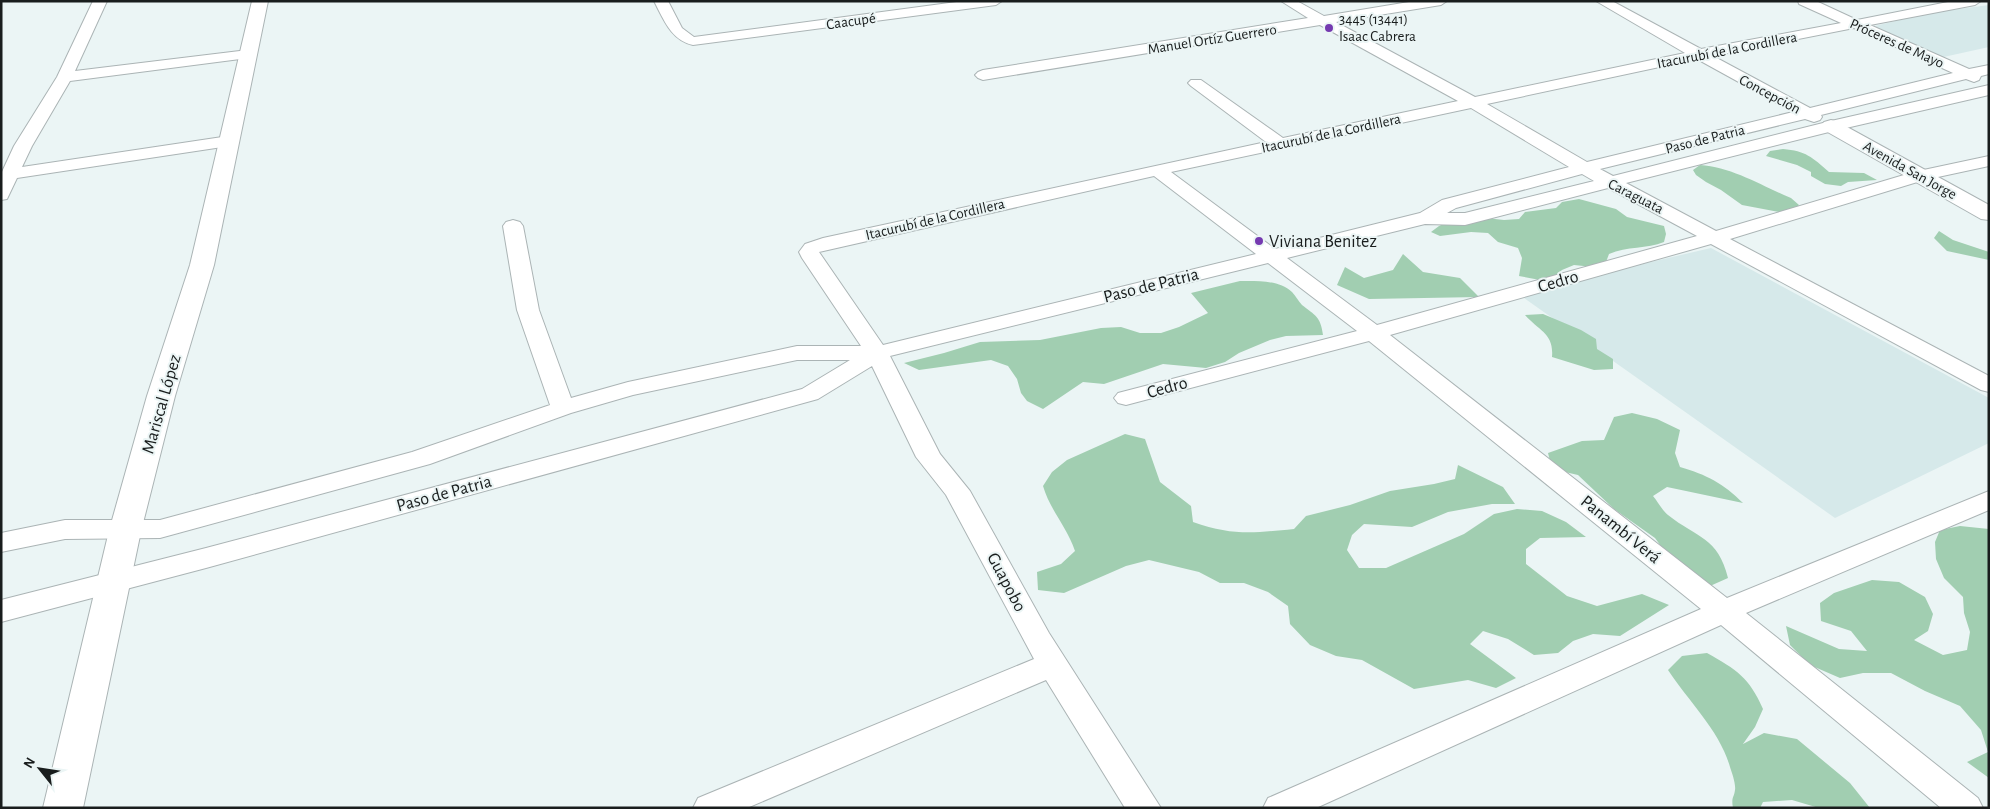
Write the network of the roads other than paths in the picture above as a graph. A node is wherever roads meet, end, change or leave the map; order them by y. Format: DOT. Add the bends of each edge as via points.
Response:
graph roads {
  1 [pos="100,1"];
  2 [pos="260,1"];
  3 [pos="661,1"];
  4 [pos="1287,1"];
  5 [pos="1441,1"];
  6 [pos="1602,1"];
  7 [pos="1804,1"];
  8 [pos="1975,1"];
  9 [pos="989,2"];
  10 [pos="1323,21"];
  11 [pos="1856,25"];
  12 [pos="248,54"];
  13 [pos="1699,54"];
  14 [pos="1989,69"];
  15 [pos="983,75"];
  16 [pos="1969,75"];
  17 [pos="65,77"];
  18 [pos="1196,83"];
  19 [pos="1989,84"];
  20 [pos="1989,90"];
  21 [pos="1474,103"];
  22 [pos="1808,114"];
  23 [pos="1831,126"];
  24 [pos="229,141"];
  25 [pos="1279,143"];
  26 [pos="23,146"];
  27 [pos="1,149"];
  28 [pos="1989,162"];
  29 [pos="1584,168"];
  30 [pos="1157,170"];
  31 [pos="10,174"];
  32 [pos="1920,176"];
  33 [pos="1610,182"];
  34 [pos="1,195"];
  35 [pos="1989,214"];
  36 [pos="1425,218"];
  37 [pos="514,226"];
  38 [pos="1715,237"];
  39 [pos="1272,254"];
  40 [pos="1374,333"];
  41 [pos="877,353"];
  42 [pos="1989,384"];
  43 [pos="1126,398"];
  44 [pos="563,408"];
  45 [pos="1989,500"];
  46 [pos="126,531"];
  47 [pos="1,543"];
  48 [pos="113,583"];
  49 [pos="1,611"];
  50 [pos="1724,611"];
  51 [pos="1053,664"];
  52 [pos="63,808"];
  53 [pos="710,808"];
  54 [pos="1144,808"];
  55 [pos="1280,808"];
  56 [pos="1966,808"];
  1 -- 17 [label="street"];
  2 -- 12 [label="street, Mariscal López"];
  3 -- 9 [label="street, Caacupé" via="683,38 693,41"];
  4 -- 10 [label="street, Caraguata"];
  5 -- 10 [label="street, Manuel Ortíz Guerrero"];
  6 -- 13 [label="street, Concepción"];
  7 -- 11 [label="street, Próceres de Mayo"];
  8 -- 11 [label="street, Itacurubí de la Cordillera"];
  10 -- 15 [label="street, Manuel Ortíz Guerrero"];
  10 -- 21 [label="street, Caraguata"];
  11 -- 13 [label="street, Itacurubí de la Cordillera"];
  11 -- 16 [label="street, Próceres de Mayo"];
  12 -- 17 [label="street"];
  12 -- 24 [label="street, Mariscal López"];
  13 -- 21 [label="street, Itacurubí de la Cordillera"];
  13 -- 22 [label="street, Concepción"];
  14 -- 16 [label="street, Paso de Patria"];
  16 -- 19 [label="street, Próceres de Mayo"];
  16 -- 22 [label="street, Paso de Patria"];
  17 -- 26 [label="street"];
  18 -- 25 [label="street"];
  20 -- 23 [label="street, Paso de Patria"];
  21 -- 25 [label="street, Itacurubí de la Cordillera"];
  21 -- 29 [label="street, Caraguata"];
  22 -- 23 [label="street, Concepción"];
  22 -- 29 [label="street, Paso de Patria"];
  23 -- 32 [label="street, Avenida San Jorge"];
  23 -- 33 [label="street, Paso de Patria"];
  24 -- 31 [label="street"];
  24 -- 46 [label="street, Mariscal López" via="202,265"];
  25 -- 30 [label="street, Itacurubí de la Cordillera"];
  26 -- 27 [label="street"];
  26 -- 31 [label="street"];
  28 -- 32 [label="street, Cedro"];
  29 -- 33 [label="street, Caraguata"];
  29 -- 36 [label="street, Paso de Patria" via="1449,204"];
  30 -- 39 [label="street, Panambí Verá"];
  30 -- 41 [label="street, Itacurubí de la Cordillera" via="812,248 809,252 812,258"];
  31 -- 34 [label="street"];
  32 -- 35 [label="street, Avenida San Jorge"];
  32 -- 38 [label="street, Cedro"];
  33 -- 36 [label="street, Paso de Patria" via="1465,219"];
  33 -- 38 [label="street, Caraguata"];
  36 -- 39 [label="street, Paso de Patria"];
  37 -- 44 [label="street" via="528,310"];
  38 -- 40 [label="street, Cedro"];
  38 -- 42 [label="street, Caraguata"];
  39 -- 40 [label="street, Panambí Verá"];
  39 -- 41 [label="street, Paso de Patria"];
  40 -- 43 [label="street, Cedro"];
  40 -- 50 [label="street, Panambí Verá"];
  41 -- 44 [label="street, Paso de Patria" via="797,354 628,389"];
  41 -- 48 [label="street, Paso de Patria" via="810,394"];
  41 -- 51 [label="street, Guapobo" via="929,457 957,491"];
  44 -- 46 [label="street, Paso de Patria" via="421,458 160,529"];
  45 -- 50 [label="street"];
  46 -- 47 [label="street, Paso de Patria" via="75,528"];
  46 -- 48 [label="street, Mariscal López"];
  48 -- 49 [label="street, Paso de Patria"];
  48 -- 52 [label="street, Mariscal López"];
  50 -- 55 [label="street"];
  50 -- 56 [label="street, Panambí Verá"];
  51 -- 53 [label="street"];
  51 -- 54 [label="street, Guapobo"];
}
